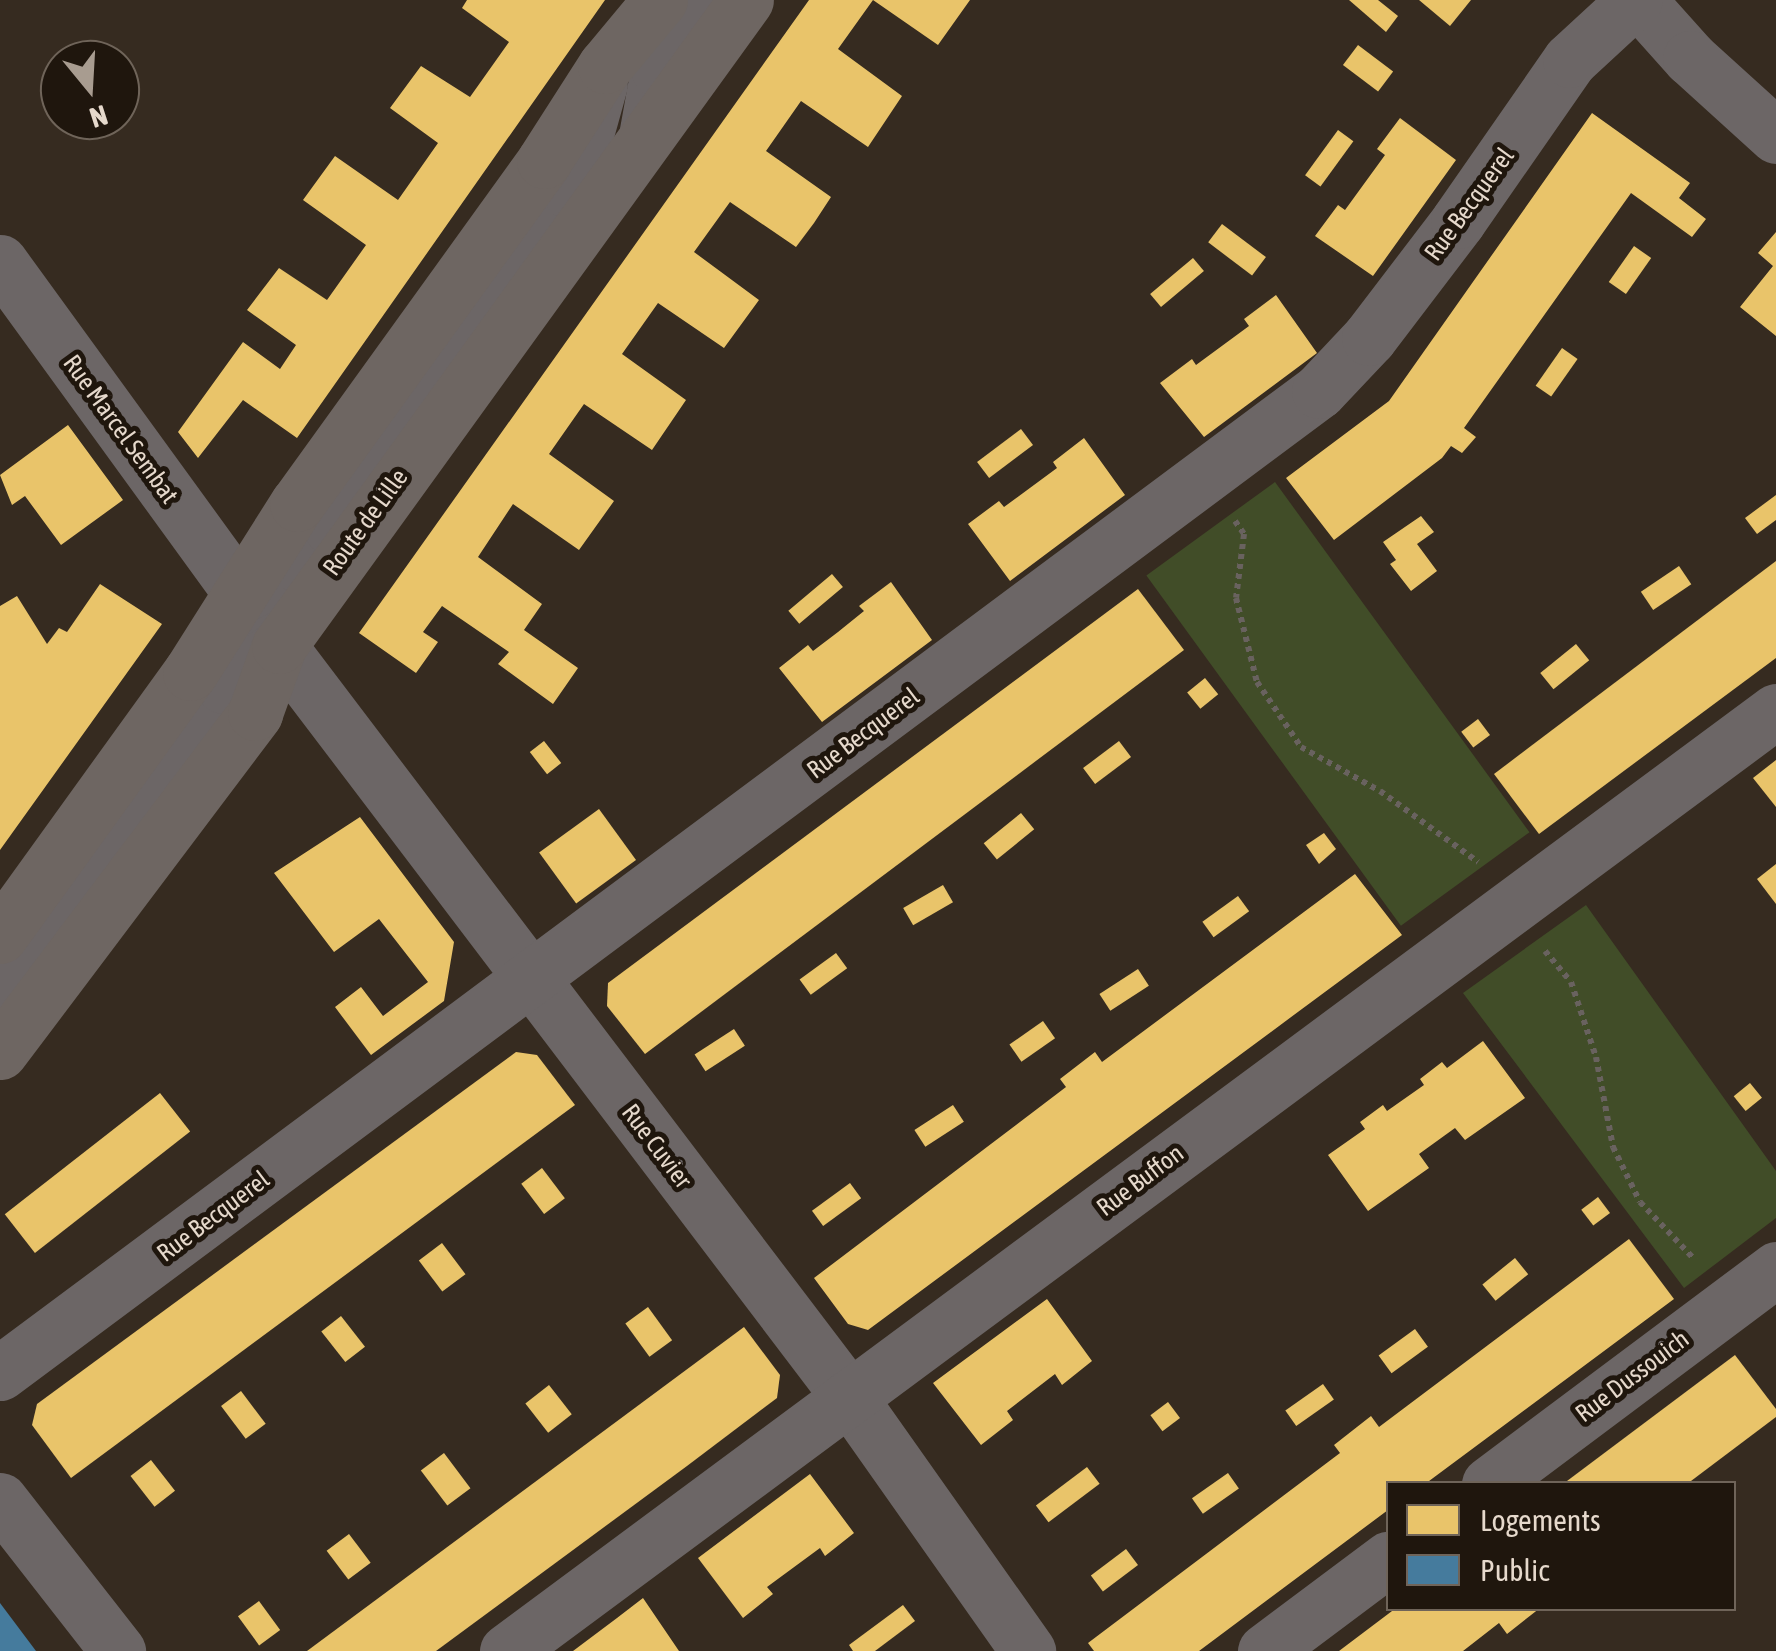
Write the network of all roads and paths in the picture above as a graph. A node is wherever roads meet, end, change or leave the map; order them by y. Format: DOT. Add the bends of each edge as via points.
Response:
graph roads {
  1 [pos="660,0"];
  2 [pos="707,0"];
  3 [pos="746,0"];
  4 [pos="1636,0"];
  5 [pos="646,136"];
  6 [pos="1776,136"];
  7 [pos="0,262"];
  8 [pos="243,595"];
  9 [pos="278,646"];
  10 [pos="1776,712"];
  11 [pos="0,936"];
  12 [pos="531,980"];
  13 [pos="0,995"];
  14 [pos="0,1052"];
  15 [pos="1776,1268"];
  16 [pos="0,1374"];
  17 [pos="849,1397"];
  18 [pos="1493,1481"];
  19 [pos="0,1500"];
  20 [pos="1386,1561"];
  21 [pos="118,1651"];
  22 [pos="506,1651"];
  23 [pos="1028,1651"];
  24 [pos="1266,1651"];
  1 -- 8 [label="main road" via="605,66 298,504"];
  2 -- 5 [label="street" via="658,69"];
  3 -- 5 [label="main road, Route de Lille"];
  4 -- 6 [label="street"];
  4 -- 12 [label="street, Rue Becquerel" via="1570,60 1447,236 1319,391"];
  5 -- 9 [label="main road, Route de Lille"];
  7 -- 8 [label="street, Rue Marcel Sembat"];
  8 -- 9 [label="street, Rue Marcel Sembat"];
  8 -- 11 [label="main road"];
  9 -- 12 [label="street, Rue Cuvier"];
  9 -- 13 [label="street" via="224,686"];
  9 -- 14 [label="main road, Route de Lille" via="255,713"];
  10 -- 17 [label="street, Rue Buffon"];
  12 -- 16 [label="street, Rue Becquerel"];
  12 -- 17 [label="street, Rue Cuvier"];
  15 -- 18 [label="street, Rue Dussouich"];
  17 -- 22 [label="street, Rue Buffon"];
  17 -- 23 [label="street, Rue Cuvier"];
  19 -- 21 [label="street"];
  20 -- 24 [label="street"];
}
